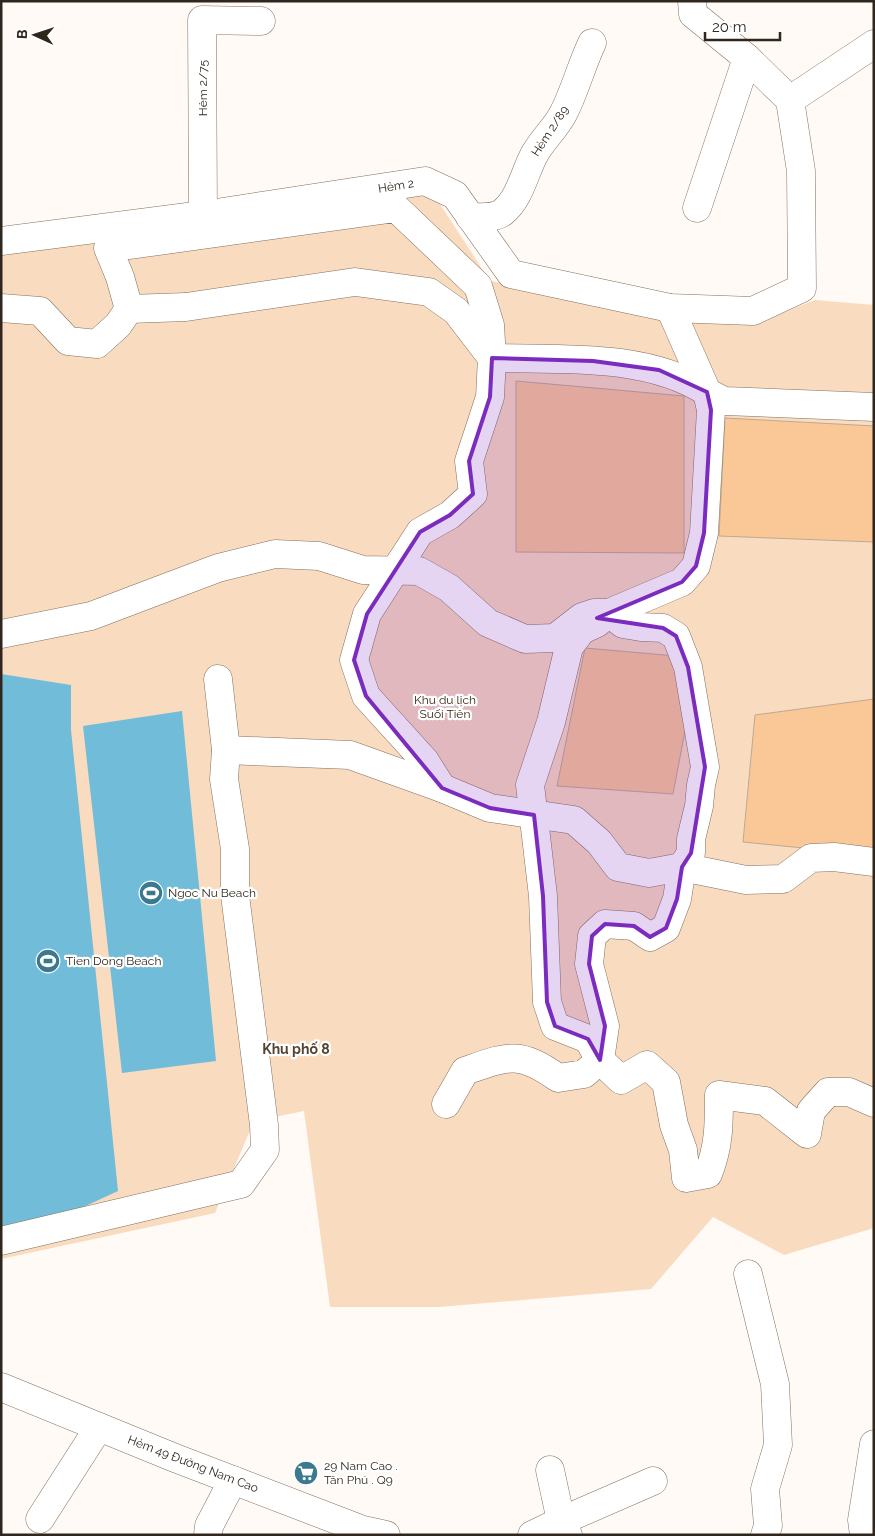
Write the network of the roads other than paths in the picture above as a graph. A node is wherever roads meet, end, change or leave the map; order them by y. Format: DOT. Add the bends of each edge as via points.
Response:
graph roads {
  1 [pos="692,1"];
  2 [pos="261,21"];
  3 [pos="592,42"];
  4 [pos="874,44"];
  5 [pos="747,58"];
  6 [pos="790,100"];
  7 [pos="697,208"];
  8 [pos="203,215"];
  9 [pos="470,217"];
  10 [pos="1,241"];
  11 [pos="1,308"];
  12 [pos="670,308"];
  13 [pos="128,309"];
  14 [pos="492,358"];
  15 [pos="707,392"];
  16 [pos="874,407"];
  17 [pos="392,572"];
  18 [pos="609,614"];
  19 [pos="1,634"];
  20 [pos="218,679"];
  21 [pos="226,750"];
  22 [pos="442,788"];
  23 [pos="534,815"];
  24 [pos="874,862"];
  25 [pos="682,867"];
  26 [pos="600,1060"];
  27 [pos="874,1103"];
  28 [pos="446,1104"];
  29 [pos="1,1242"];
  30 [pos="748,1274"];
  31 [pos="1,1387"];
  32 [pos="99,1427"];
  33 [pos="874,1444"];
  34 [pos="550,1470"];
  35 [pos="233,1480"];
  36 [pos="653,1481"];
  37 [pos="40,1519"];
  38 [pos="564,1528"];
  39 [pos="208,1535"];
  40 [pos="386,1535"];
  41 [pos="532,1535"];
  42 [pos="766,1535"];
  43 [pos="864,1535"];
  1 -- 5 [label="street" via="694,14"];
  2 -- 8 [label="street, Hẻm 2/75" via="202,20"];
  3 -- 9 [label="street, Hẻm 2/89" via="573,95 562,117 536,152 515,199 502,213 489,218"];
  4 -- 6 [label="street"];
  5 -- 6 [label="street"];
  5 -- 7 [label="street"];
  6 -- 12 [label="street, Hẻm 2" via="801,171 802,288 753,311"];
  8 -- 9 [label="street, Hẻm 2" via="425,181 455,195"];
  8 -- 10 [label="street, Hẻm 2"];
  9 -- 12 [label="street, Hẻm 2" via="511,274"];
  11 -- 13 [label="street" via="40,311 68,340 97,344 118,325"];
  12 -- 15 [label="street"];
  13 -- 14 [label="street" via="186,307 355,282 429,292 456,311"];
  13 -- 14 [label="street" via="108,248 396,208 478,286 490,325"];
  14 -- 15 [label="street" via="593,362 659,370 688,380"];
  14 -- 17 [label="street" via="490,397 469,461 473,494 450,515 420,532"];
  15 -- 16 [label="street" via="724,401"];
  15 -- 18 [label="street" via="711,410 704,534 696,566 682,582"];
  17 -- 18 [label="street" via="419,571 449,588 488,624 525,639 555,638 582,617"];
  17 -- 19 [label="street" via="363,570 319,556 275,554 218,568 91,616"];
  17 -- 22 [label="street" via="367,614 354,660 366,696 426,762"];
  18 -- 23 [label="street" via="582,630 569,647 551,722 530,785"];
  18 -- 25 [label="street" via="623,624 663,628 676,636 688,667 705,767 691,853"];
  20 -- 21 [label="street"];
  21 -- 22 [label="street" via="350,755"];
  21 -- 29 [label="street" via="224,779 234,849 235,895 265,1150 240,1184"];
  22 -- 23 [label="street" via="490,808"];
  23 -- 25 [label="street" via="574,820 599,842 618,867 649,873"];
  23 -- 26 [label="street" via="543,896 548,1002 554,1026 588,1039"];
  24 -- 25 [label="street" via="811,858 783,879 746,880"];
  25 -- 26 [label="street" via="677,899 666,928 650,937 634,926 605,924 592,936 589,964 605,1026"];
  26 -- 27 [label="street" via="622,1080 647,1065 666,1082 674,1125 683,1150 686,1178 708,1174 711,1167 719,1137 719,1095 765,1101 807,1134 811,1111 828,1092 849,1092"];
  26 -- 28 [label="street" via="584,1074 558,1078 536,1062 504,1058 465,1071"];
  30 -- 42 [label="street" via="775,1384 778,1445 765,1489"];
  31 -- 32 [label="street, Hẻm 49 Đường Nam Cao"];
  32 -- 35 [label="street, Hẻm 49 Đường Nam Cao"];
  32 -- 37 [label="street"];
  33 -- 43 [label="street" via="862,1520"];
  34 -- 38 [label="street"];
  35 -- 39 [label="street" via="209,1526"];
  35 -- 40 [label="street, Hẻm 49 Đường Nam Cao" via="363,1530"];
  36 -- 38 [label="street"];
  38 -- 41 [label="street"];
}
